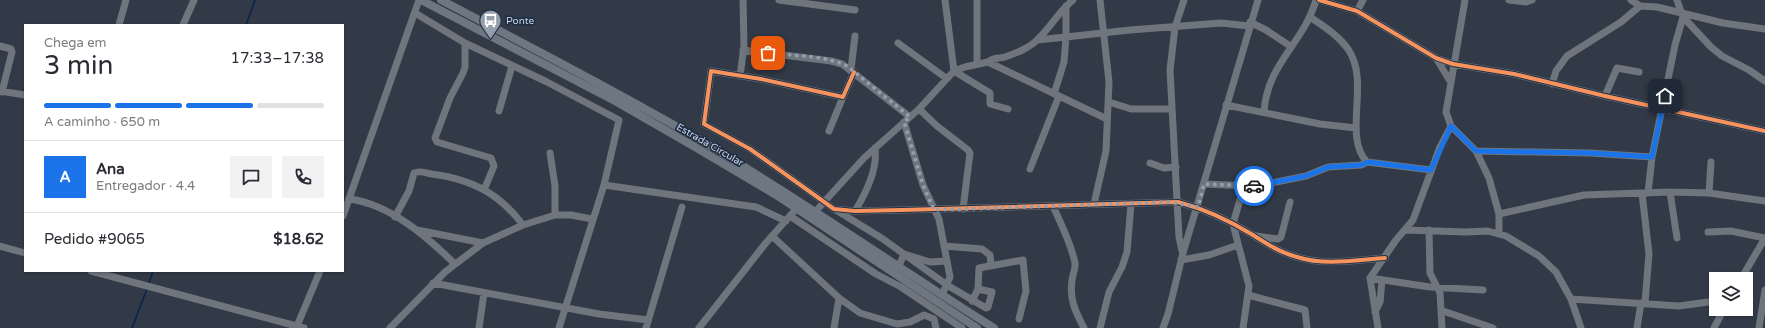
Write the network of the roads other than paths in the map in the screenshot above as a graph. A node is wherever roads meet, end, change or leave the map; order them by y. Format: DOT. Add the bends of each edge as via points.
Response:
graph roads {
  1 [pos="126,0"];
  2 [pos="194,0"];
  3 [pos="420,0"];
  4 [pos="441,0"];
  5 [pos="744,0"];
  6 [pos="779,0"];
  7 [pos="945,0"];
  8 [pos="977,0"];
  9 [pos="1100,0"];
  10 [pos="1184,0"];
  11 [pos="1258,0"];
  12 [pos="1316,0"];
  13 [pos="1319,0"];
  14 [pos="1363,0"];
  15 [pos="1465,0"];
  16 [pos="1509,0"];
  17 [pos="1532,0"];
  18 [pos="1631,0"];
  19 [pos="1677,0"];
  20 [pos="1070,2"];
  21 [pos="1640,6"];
  22 [pos="855,10"];
  23 [pos="1357,11"];
  24 [pos="415,13"];
  25 [pos="1682,14"];
  26 [pos="1310,17"];
  27 [pos="119,24"];
  28 [pos="183,24"];
  29 [pos="1250,24"];
  30 [pos="1175,27"];
  31 [pos="1765,29"];
  32 [pos="1104,33"];
  33 [pos="855,36"];
  34 [pos="1066,37"];
  35 [pos="1038,40"];
  36 [pos="466,43"];
  37 [pos="898,44"];
  38 [pos="0,46"];
  39 [pos="1290,46"];
  40 [pos="743,50"];
  41 [pos="1436,58"];
  42 [pos="988,62"];
  43 [pos="976,63"];
  44 [pos="1453,64"];
  45 [pos="512,66"];
  46 [pos="852,71"];
  47 [pos="954,71"];
  48 [pos="1639,72"];
  49 [pos="740,76"];
  50 [pos="946,78"];
  51 [pos="1450,81"];
  52 [pos="1765,81"];
  53 [pos="1552,84"];
  54 [pos="1,92"];
  55 [pos="1056,95"];
  56 [pos="24,96"];
  57 [pos="1605,96"];
  58 [pos="843,97"];
  59 [pos="1108,102"];
  60 [pos="1226,105"];
  61 [pos="919,109"];
  62 [pos="1008,109"];
  63 [pos="1171,109"];
  64 [pos="1663,109"];
  65 [pos="499,111"];
  66 [pos="1264,112"];
  67 [pos="907,119"];
  68 [pos="1108,119"];
  69 [pos="1451,126"];
  70 [pos="1356,128"];
  71 [pos="829,131"];
  72 [pos="1765,131"];
  73 [pos="875,148"];
  74 [pos="1476,151"];
  75 [pos="550,153"];
  76 [pos="1652,157"];
  77 [pos="1368,162"];
  78 [pos="1711,162"];
  79 [pos="1150,163"];
  80 [pos="1176,167"];
  81 [pos="1030,168"];
  82 [pos="1431,170"];
  83 [pos="1204,184"];
  84 [pos="604,185"];
  85 [pos="1244,186"];
  86 [pos="484,190"];
  87 [pos="1670,192"];
  88 [pos="1645,193"];
  89 [pos="1710,193"];
  90 [pos="350,199"];
  91 [pos="1765,201"];
  92 [pos="824,202"];
  93 [pos="1178,202"];
  94 [pos="1290,202"];
  95 [pos="1094,204"];
  96 [pos="1131,204"];
  97 [pos="1053,206"];
  98 [pos="682,207"];
  99 [pos="1198,207"];
  100 [pos="834,208"];
  101 [pos="796,209"];
  102 [pos="963,209"];
  103 [pos="934,210"];
  104 [pos="855,211"];
  105 [pos="815,212"];
  106 [pos="344,214"];
  107 [pos="1499,214"];
  108 [pos="555,215"];
  109 [pos="395,217"];
  110 [pos="592,219"];
  111 [pos="788,219"];
  112 [pos="1233,224"];
  113 [pos="523,225"];
  114 [pos="415,229"];
  115 [pos="1405,230"];
  116 [pos="1429,230"];
  117 [pos="1708,232"];
  118 [pos="1499,234"];
  119 [pos="1253,235"];
  120 [pos="772,236"];
  121 [pos="1677,238"];
  122 [pos="1765,238"];
  123 [pos="483,243"];
  124 [pos="1238,244"];
  125 [pos="0,246"];
  126 [pos="944,246"];
  127 [pos="855,248"];
  128 [pos="24,253"];
  129 [pos="904,254"];
  130 [pos="851,257"];
  131 [pos="1182,257"];
  132 [pos="1385,258"];
  133 [pos="947,261"];
  134 [pos="455,264"];
  135 [pos="899,266"];
  136 [pos="991,266"];
  137 [pos="95,272"];
  138 [pos="320,272"];
  139 [pos="1745,272"];
  140 [pos="1370,278"];
  141 [pos="1382,280"];
  142 [pos="433,284"];
  143 [pos="947,285"];
  144 [pos="1438,287"];
  145 [pos="978,289"];
  146 [pos="1483,290"];
  147 [pos="1765,290"];
  148 [pos="484,293"];
  149 [pos="942,295"];
  150 [pos="1248,295"];
  151 [pos="839,298"];
  152 [pos="1571,299"];
  153 [pos="972,301"];
  154 [pos="1709,302"];
  155 [pos="1643,303"];
  156 [pos="566,308"];
  157 [pos="939,308"];
  158 [pos="1442,311"];
  159 [pos="1375,312"];
  160 [pos="1763,312"];
  161 [pos="924,316"];
  162 [pos="1720,316"];
  163 [pos="1019,319"];
  164 [pos="648,320"];
  165 [pos="882,320"];
  166 [pos="300,327"];
  167 [pos="1307,327"];
  168 [pos="390,328"];
  169 [pos="478,328"];
  170 [pos="559,328"];
  171 [pos="646,328"];
  172 [pos="699,328"];
  173 [pos="834,328"];
  174 [pos="883,328"];
  175 [pos="936,328"];
  176 [pos="962,328"];
  177 [pos="976,328"];
  178 [pos="994,328"];
  179 [pos="1084,328"];
  180 [pos="1100,328"];
  181 [pos="1163,328"];
  182 [pos="1243,328"];
  183 [pos="1378,328"];
  184 [pos="1442,328"];
  185 [pos="1493,328"];
  186 [pos="1581,328"];
  187 [pos="1637,328"];
  188 [pos="1714,328"];
  189 [pos="1759,328"];
  1 -- 27 [label="street"];
  2 -- 28 [label="street"];
  3 -- 24 [label="street"];
  3 -- 101 [label="main road, Estrada Circular" via="615,101"];
  4 -- 105 [label="main road, Estrada Circular" via="608,87 700,140"];
  5 -- 40 [label="street"];
  6 -- 22 [label="street"];
  7 -- 47 [label="street"];
  8 -- 43 [label="street"];
  9 -- 32 [label="street"];
  10 -- 30 [label="street"];
  11 -- 29 [label="street"];
  12 -- 26 [label="street"];
  13 -- 23 [label="street"];
  14 -- 23 [label="street"];
  15 -- 44 [label="street"];
  16 -- 17 [label="street"];
  18 -- 21 [label="street"];
  19 -- 25 [label="street"];
  20 -- 34 [label="street"];
  20 -- 35 [label="street"];
  21 -- 25 [label="street" via="1657,7"];
  21 -- 53 [label="street" via="1621,22 1567,56 1556,71"];
  23 -- 41 [label="street"];
  24 -- 36 [label="street"];
  24 -- 90 [label="street"];
  25 -- 31 [label="street"];
  25 -- 52 [label="street" via="1722,56"];
  25 -- 64 [label="street"];
  26 -- 39 [label="street"];
  26 -- 70 [label="street" via="1338,37 1354,62 1358,89"];
  29 -- 30 [label="street" via="1222,23"];
  29 -- 39 [label="street" via="1266,30"];
  29 -- 60 [label="street"];
  30 -- 32 [label="street"];
  30 -- 63 [label="street" via="1170,63"];
  32 -- 34 [label="street"];
  32 -- 59 [label="street" via="1109,82"];
  33 -- 46 [label="street"];
  34 -- 35 [label="street"];
  34 -- 55 [label="street" via="1064,62"];
  35 -- 42 [label="street" via="1025,49 992,58"];
  36 -- 45 [label="street"];
  36 -- 86 [label="street" via="465,67 435,138 437,142 491,158 494,166"];
  37 -- 50 [label="street"];
  38 -- 54 [label="street" via="11,49 12,52"];
  39 -- 66 [label="street" via="1269,84"];
  40 -- 46 [label="street" via="831,60"];
  40 -- 49 [label="street"];
  41 -- 44 [label="street"];
  41 -- 51 [label="street"];
  42 -- 43 [label="street"];
  42 -- 55 [label="street"];
  43 -- 47 [label="street"];
  44 -- 51 [label="street"];
  44 -- 53 [label="street" via="1496,70"];
  45 -- 65 [label="street"];
  45 -- 84 [label="street" via="619,120"];
  46 -- 58 [label="street"];
  46 -- 67 [label="street"];
  47 -- 50 [label="street"];
  47 -- 62 [label="street" via="990,93 990,104"];
  48 -- 57 [label="street" via="1617,68"];
  49 -- 58 [label="street"];
  49 -- 92 [label="street" via="711,71 704,124 750,149"];
  50 -- 61 [label="street"];
  51 -- 69 [label="street" via="1446,112"];
  53 -- 57 [label="street"];
  54 -- 56 [label="street"];
  55 -- 68 [label="street"];
  55 -- 81 [label="street"];
  57 -- 64 [label="street"];
  58 -- 71 [label="street"];
  59 -- 63 [label="street" via="1130,109"];
  59 -- 68 [label="street"];
  60 -- 66 [label="street"];
  60 -- 83 [label="street"];
  61 -- 67 [label="street"];
  61 -- 102 [label="street" via="968,150 970,158"];
  63 -- 80 [label="street"];
  64 -- 72 [label="street"];
  64 -- 76 [label="street"];
  66 -- 70 [label="street" via="1320,124"];
  67 -- 73 [label="street"];
  67 -- 103 [label="street" via="923,185"];
  68 -- 95 [label="street" via="1106,151"];
  69 -- 74 [label="street"];
  69 -- 82 [label="street"];
  70 -- 77 [label="street" via="1358,148"];
  73 -- 92 [label="street"];
  73 -- 104 [label="street" via="875,166"];
  74 -- 76 [label="street"];
  74 -- 107 [label="street" via="1489,178"];
  75 -- 108 [label="street" via="555,186"];
  76 -- 88 [label="street"];
  77 -- 82 [label="street"];
  77 -- 85 [label="street" via="1361,165 1328,167 1306,176"];
  78 -- 89 [label="street"];
  79 -- 80 [label="street" via="1164,168"];
  80 -- 93 [label="street"];
  82 -- 115 [label="street" via="1413,220"];
  83 -- 85 [label="street"];
  83 -- 99 [label="street"];
  84 -- 110 [label="street"];
  84 -- 111 [label="street" via="756,208"];
  85 -- 112 [label="street"];
  86 -- 109 [label="street" via="463,180 416,172"];
  86 -- 113 [label="street" via="503,203"];
  87 -- 88 [label="street"];
  87 -- 89 [label="street"];
  87 -- 121 [label="street"];
  88 -- 107 [label="street" via="1584,196"];
  88 -- 155 [label="street" via="1649,254"];
  89 -- 91 [label="street"];
  90 -- 106 [label="street"];
  90 -- 109 [label="street" via="373,204"];
  92 -- 100 [label="street"];
  92 -- 105 [label="street"];
  93 -- 96 [label="street"];
  93 -- 99 [label="street"];
  93 -- 131 [label="street"];
  94 -- 119 [label="street" via="1281,237 1278,239"];
  95 -- 96 [label="street"];
  95 -- 97 [label="street"];
  96 -- 180 [label="street" via="1126,252 1122,267 1109,292"];
  97 -- 102 [label="street"];
  97 -- 179 [label="street" via="1071,248 1075,265 1071,297 1074,310"];
  98 -- 164 [label="street"];
  99 -- 112 [label="street"];
  99 -- 131 [label="street"];
  100 -- 104 [label="street"];
  100 -- 129 [label="street"];
  101 -- 111 [label="street"];
  101 -- 127 [label="main road, Estrada Circular"];
  102 -- 103 [label="street"];
  103 -- 104 [label="street"];
  103 -- 126 [label="street"];
  105 -- 135 [label="main road, Estrada Circular"];
  107 -- 118 [label="street"];
  108 -- 110 [label="street"];
  108 -- 113 [label="street"];
  109 -- 114 [label="street"];
  110 -- 156 [label="street"];
  111 -- 120 [label="street"];
  111 -- 130 [label="street"];
  112 -- 119 [label="street"];
  112 -- 124 [label="street"];
  113 -- 123 [label="street"];
  114 -- 123 [label="street"];
  114 -- 134 [label="street"];
  115 -- 116 [label="street"];
  115 -- 132 [label="street"];
  116 -- 118 [label="street" via="1488,231"];
  116 -- 144 [label="street" via="1430,273"];
  117 -- 122 [label="street" via="1731,230"];
  118 -- 152 [label="street" via="1547,263 1556,272"];
  119 -- 132 [label="street" via="1296,258 1319,262"];
  120 -- 151 [label="street"];
  120 -- 172 [label="street"];
  122 -- 139 [label="street"];
  123 -- 134 [label="street"];
  124 -- 131 [label="street" via="1209,255"];
  124 -- 150 [label="street" via="1248,277"];
  125 -- 128 [label="street"];
  126 -- 133 [label="street"];
  126 -- 136 [label="street" via="982,250 990,255"];
  127 -- 130 [label="street"];
  127 -- 157 [label="main road, Estrada Circular"];
  129 -- 133 [label="street" via="930,262"];
  129 -- 135 [label="street"];
  129 -- 143 [label="street"];
  130 -- 157 [label="street" via="876,274"];
  131 -- 181 [label="street"];
  132 -- 140 [label="street"];
  133 -- 143 [label="street" via="950,277"];
  134 -- 142 [label="street"];
  135 -- 149 [label="main road, Estrada Circular"];
  136 -- 145 [label="street" via="979,268"];
  136 -- 163 [label="street" via="1023,260 1026,291"];
  137 -- 166 [label="street"];
  138 -- 166 [label="street"];
  140 -- 141 [label="street"];
  140 -- 159 [label="street"];
  141 -- 144 [label="street"];
  141 -- 159 [label="street" via="1380,302"];
  142 -- 148 [label="street"];
  142 -- 168 [label="street"];
  143 -- 149 [label="street"];
  143 -- 153 [label="street"];
  144 -- 146 [label="street"];
  144 -- 158 [label="street"];
  145 -- 153 [label="street"];
  145 -- 153 [label="street" via="992,292 988,307 983,308"];
  147 -- 160 [label="street"];
  148 -- 156 [label="street"];
  148 -- 169 [label="street"];
  149 -- 178 [label="main road, Estrada Circular"];
  150 -- 167 [label="street" via="1305,310"];
  150 -- 182 [label="street"];
  151 -- 165 [label="street" via="860,313"];
  151 -- 173 [label="street"];
  152 -- 155 [label="street"];
  152 -- 186 [label="street"];
  154 -- 155 [label="street" via="1679,306"];
  155 -- 187 [label="street"];
  156 -- 164 [label="street"];
  156 -- 170 [label="street"];
  157 -- 161 [label="street"];
  157 -- 176 [label="street"];
  157 -- 177 [label="main road, Estrada Circular"];
  158 -- 184 [label="street"];
  158 -- 185 [label="street"];
  159 -- 183 [label="street"];
  160 -- 189 [label="street"];
  161 -- 165 [label="street" via="897,324"];
  161 -- 175 [label="street" via="934,319"];
  162 -- 188 [label="street"];
  164 -- 171 [label="street"];
  165 -- 174 [label="street"];
}
